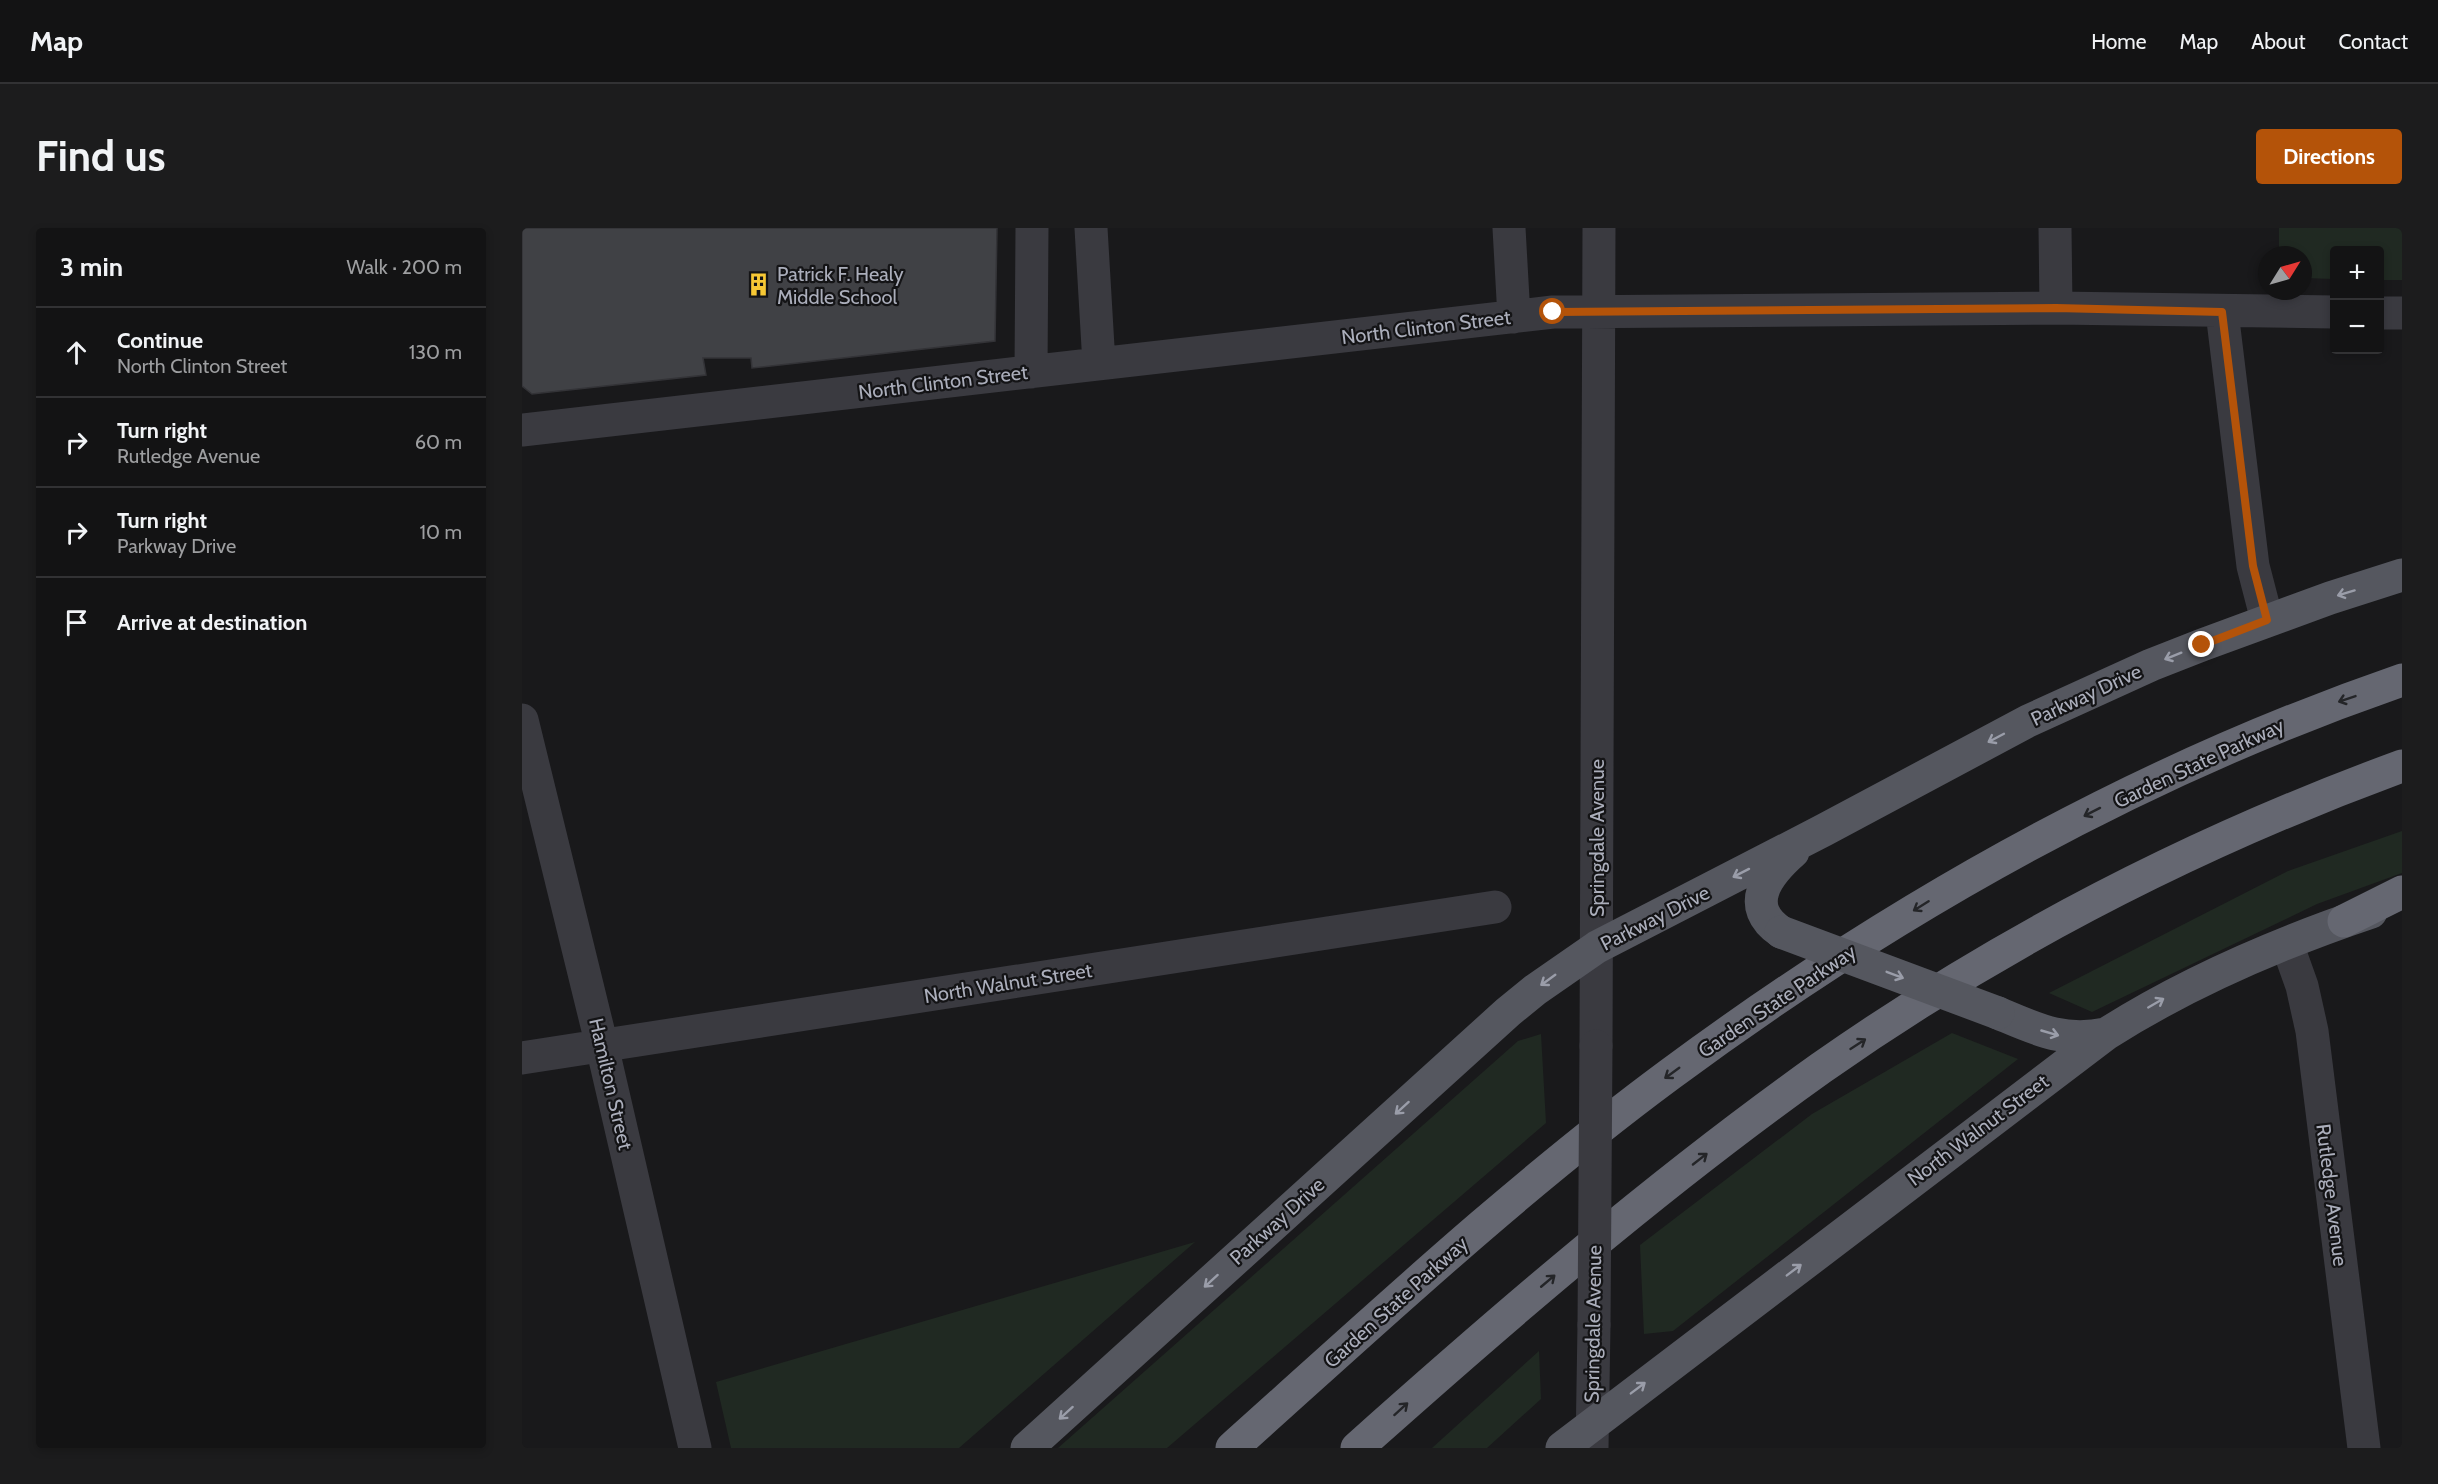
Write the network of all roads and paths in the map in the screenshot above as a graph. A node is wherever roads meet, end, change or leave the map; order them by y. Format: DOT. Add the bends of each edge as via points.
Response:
graph roads {
  1 [pos="1032,228"];
  2 [pos="1091,228"];
  3 [pos="1509,228"];
  4 [pos="1599,228"];
  5 [pos="2055,228"];
  6 [pos="2056,308"];
  7 [pos="1598,312"];
  8 [pos="2222,312"];
  9 [pos="2330,312"];
  10 [pos="2384,313"];
  11 [pos="2402,313"];
  12 [pos="1514,317"];
  13 [pos="1099,364"];
  14 [pos="1031,372"];
  15 [pos="522,430"];
  16 [pos="2402,575"];
  17 [pos="2267,620"];
  18 [pos="2402,680"];
  19 [pos="522,720"];
  20 [pos="2402,766"];
  21 [pos="1824,830"];
  22 [pos="2402,892"];
  23 [pos="2402,903"];
  24 [pos="1495,907"];
  25 [pos="2344,921"];
  26 [pos="2286,944"];
  27 [pos="1597,947"];
  28 [pos="2106,1034"];
  29 [pos="602,1046"];
  30 [pos="522,1058"];
  31 [pos="1592,1436"];
  32 [pos="695,1448"];
  33 [pos="1027,1448"];
  34 [pos="1232,1448"];
  35 [pos="1358,1448"];
  36 [pos="1562,1448"];
  37 [pos="2364,1448"];
  1 -- 14 [label="street"];
  2 -- 13 [label="street"];
  3 -- 12 [label="street"];
  4 -- 7 [label="street, Springdale Avenue"];
  5 -- 6 [label="street"];
  6 -- 7 [label="street, North Clinton Street"];
  6 -- 8 [label="street, North Clinton Street"];
  7 -- 12 [label="street, North Clinton Street"];
  7 -- 27 [label="street, Springdale Avenue"];
  8 -- 9 [label="street, North Clinton Street"];
  8 -- 17 [label="street" via="2253,566"];
  10 -- 11 [label="street"];
  12 -- 13 [label="street, North Clinton Street"];
  13 -- 14 [label="street, North Clinton Street"];
  14 -- 15 [label="street, North Clinton Street"];
  16 -- 17 [label="main road, Parkway Drive, one-way"];
  17 -- 21 [label="main road, Parkway Drive, one-way" via="2151,665 2028,721"];
  18 -- 34 [label="highway, Garden State Parkway, one-way" via="2288,722 2156,779 1932,899 1772,1002 1667,1076 1515,1197"];
  19 -- 29 [label="street, Hamilton Street"];
  35 -- 20 [label="highway, one-way" via="1483,1336 1633,1211 1823,1067 1925,1000 2086,906 2200,850"];
  21 -- 27 [label="main road, Parkway Drive, one-way"];
  21 -- 28 [label="main road, one-way, bridge" via="1784,860 1765,884 1762,907 1772,926 2046,1033 2076,1038"];
  22 -- 25 [label="highway"];
  23 -- 25 [label="main road, North Walnut Street"];
  24 -- 29 [label="street, North Walnut Street"];
  25 -- 26 [label="main road, North Walnut Street"];
  28 -- 26 [label="main road, North Walnut Street, one-way" via="2200,980"];
  26 -- 37 [label="street, Rutledge Avenue" via="2302,986 2312,1031"];
  27 -- 31 [label="street, Springdale Avenue, bridge"];
  27 -- 33 [label="main road, Parkway Drive, one-way" via="1508,1012"];
  31 -- 28 [label="main road, North Walnut Street, one-way"];
  29 -- 30 [label="street, North Walnut Street"];
  29 -- 32 [label="street, Hamilton Street"];
  31 -- 36 [label="main road"];
}
